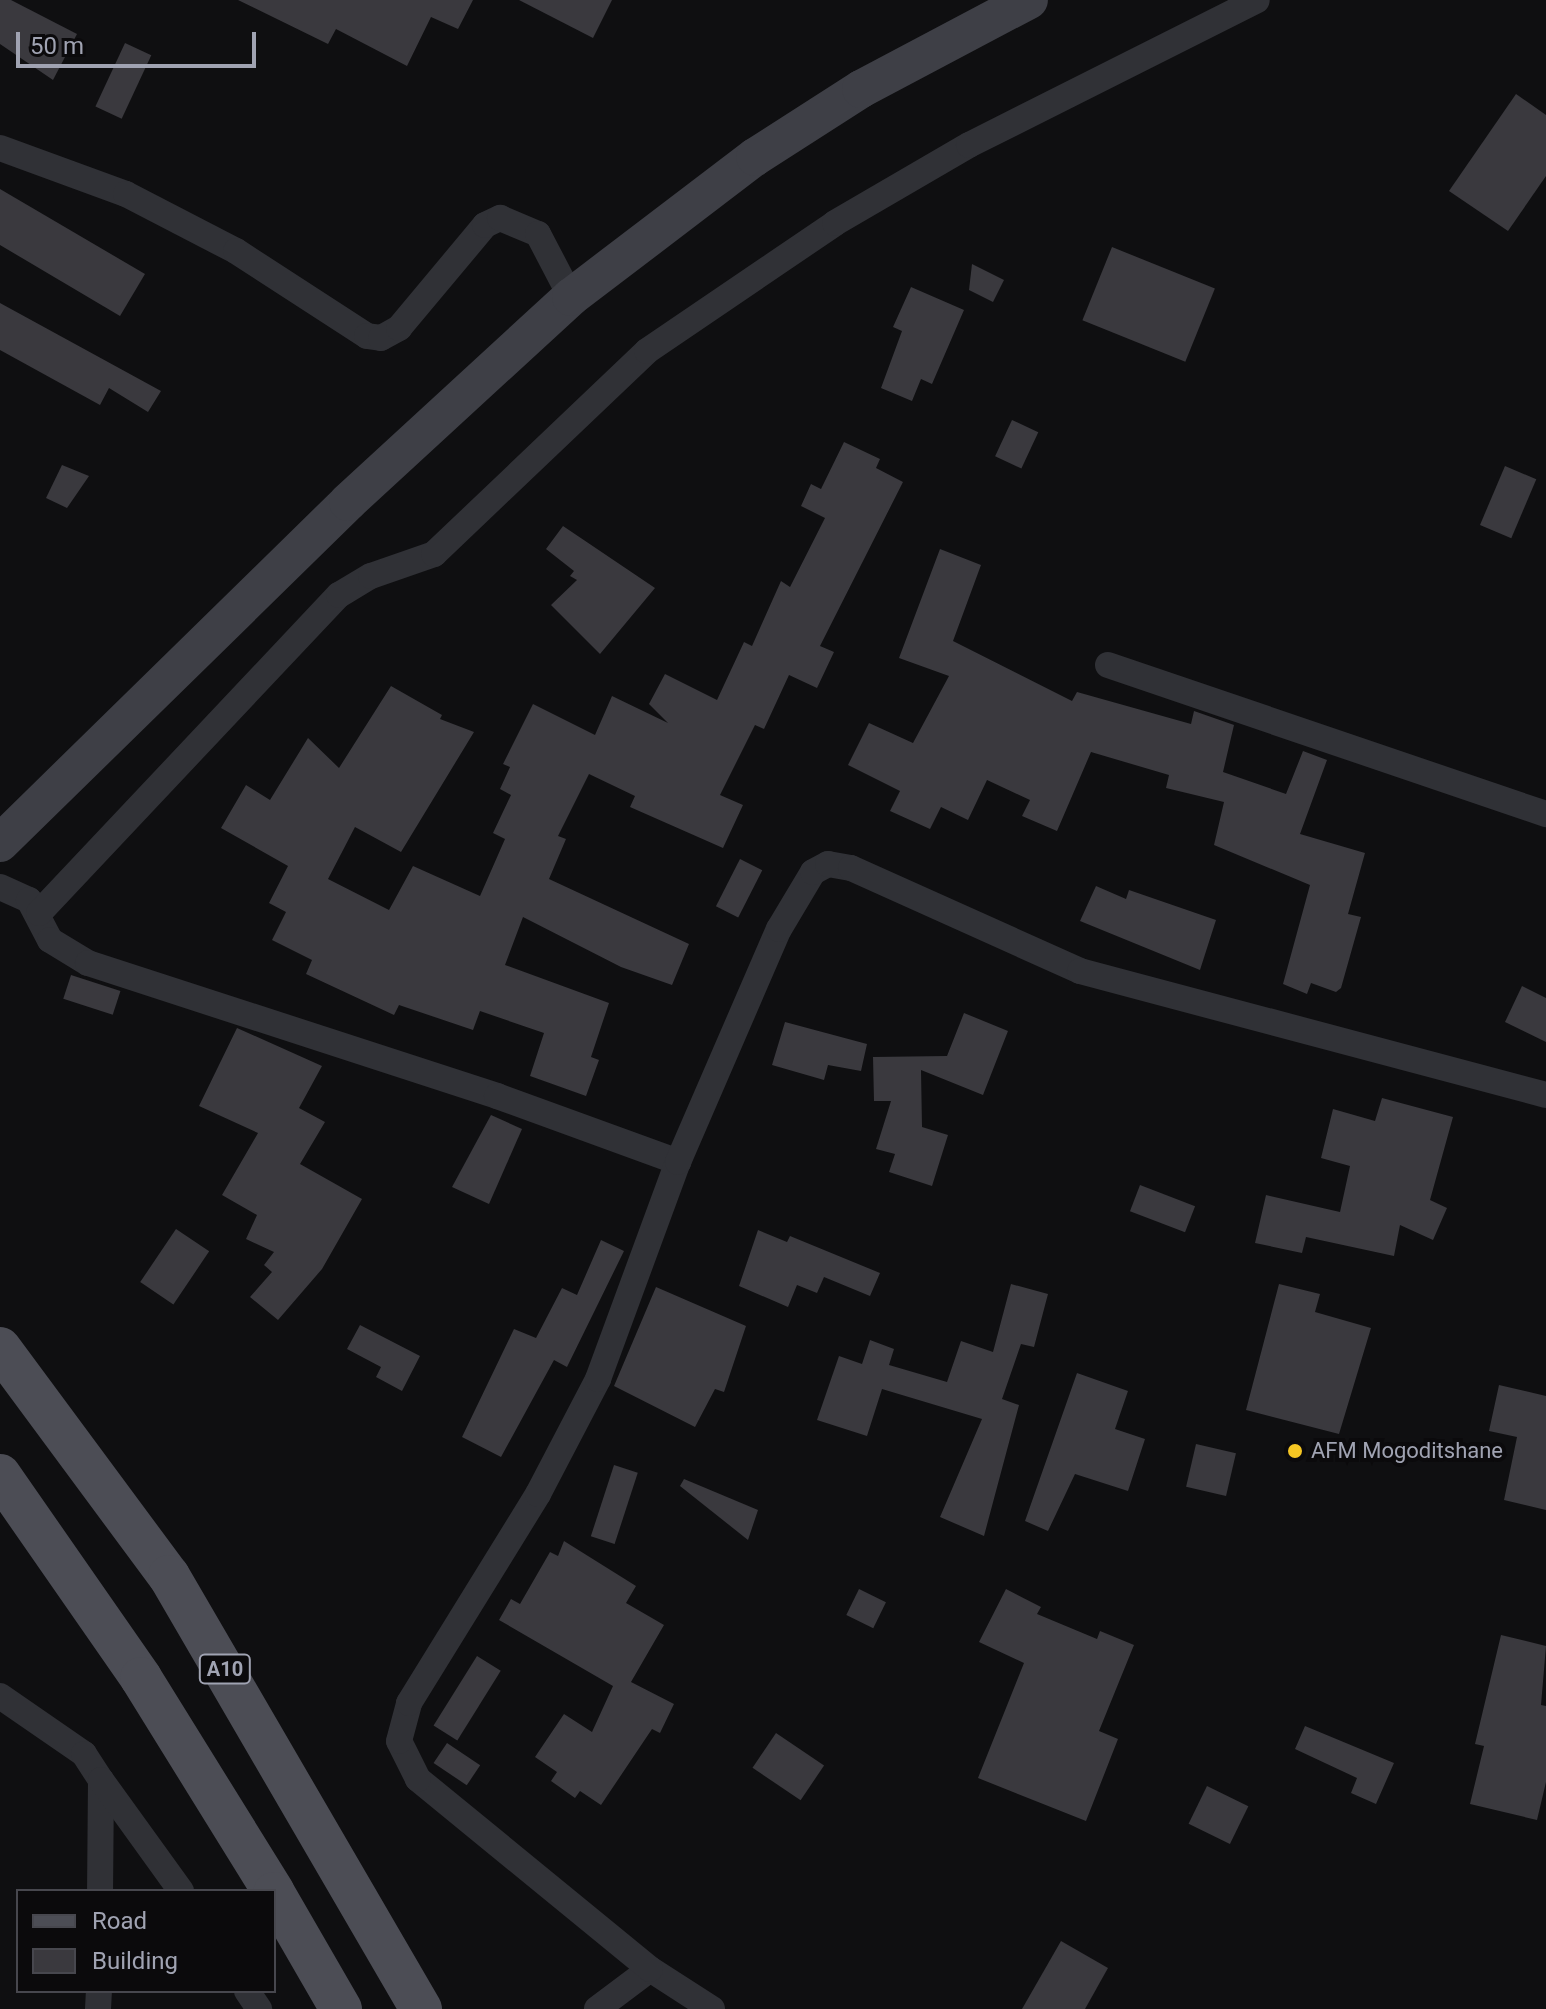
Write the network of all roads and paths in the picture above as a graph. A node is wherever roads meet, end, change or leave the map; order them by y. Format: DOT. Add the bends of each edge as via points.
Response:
graph roads {
  1 [pos="1257,0"];
  2 [pos="1007,6"];
  3 [pos="0,148"];
  4 [pos="571,297"];
  5 [pos="1108,665"];
  6 [pos="1546,814"];
  7 [pos="0,843"];
  8 [pos="0,887"];
  9 [pos="39,913"];
  10 [pos="1546,1095"];
  11 [pos="678,1162"];
  12 [pos="0,1348"];
  13 [pos="0,1475"];
  14 [pos="0,1696"];
  15 [pos="101,1780"];
  16 [pos="100,1889"];
  17 [pos="180,1889"];
  18 [pos="271,1889"];
  19 [pos="276,1897"];
  20 [pos="650,1969"];
  21 [pos="611,2004"];
  22 [pos="341,2009"];
  23 [pos="421,2009"];
  24 [pos="712,2009"];
  1 -- 9 [label="street" via="969,145 835,223 647,351 434,554 371,576 339,595"];
  2 -- 4 [label="main road" via="755,157"];
  3 -- 4 [label="street" via="140,201 236,251 367,336 381,338 399,328 485,225 500,218 538,234"];
  4 -- 7 [label="main road" via="348,502"];
  5 -- 6 [label="street"];
  8 -- 9 [label="street" via="16,891"];
  9 -- 11 [label="street" via="50,940 88,963 497,1096"];
  10 -- 11 [label="street" via="1080,971 851,868 828,864 813,872 779,929"];
  11 -- 20 [label="street" via="598,1379 538,1494 409,1703 399,1741 418,1779"];
  12 -- 23 [label="main road, A10" via="169,1576"];
  13 -- 18 [label="main road" via="141,1678"];
  14 -- 15 [label="street" via="84,1754"];
  15 -- 16 [label="street"];
  15 -- 17 [label="street"];
  19 -- 22 [label="main road"];
  20 -- 21 [label="street"];
  20 -- 24 [label="street"];
}
